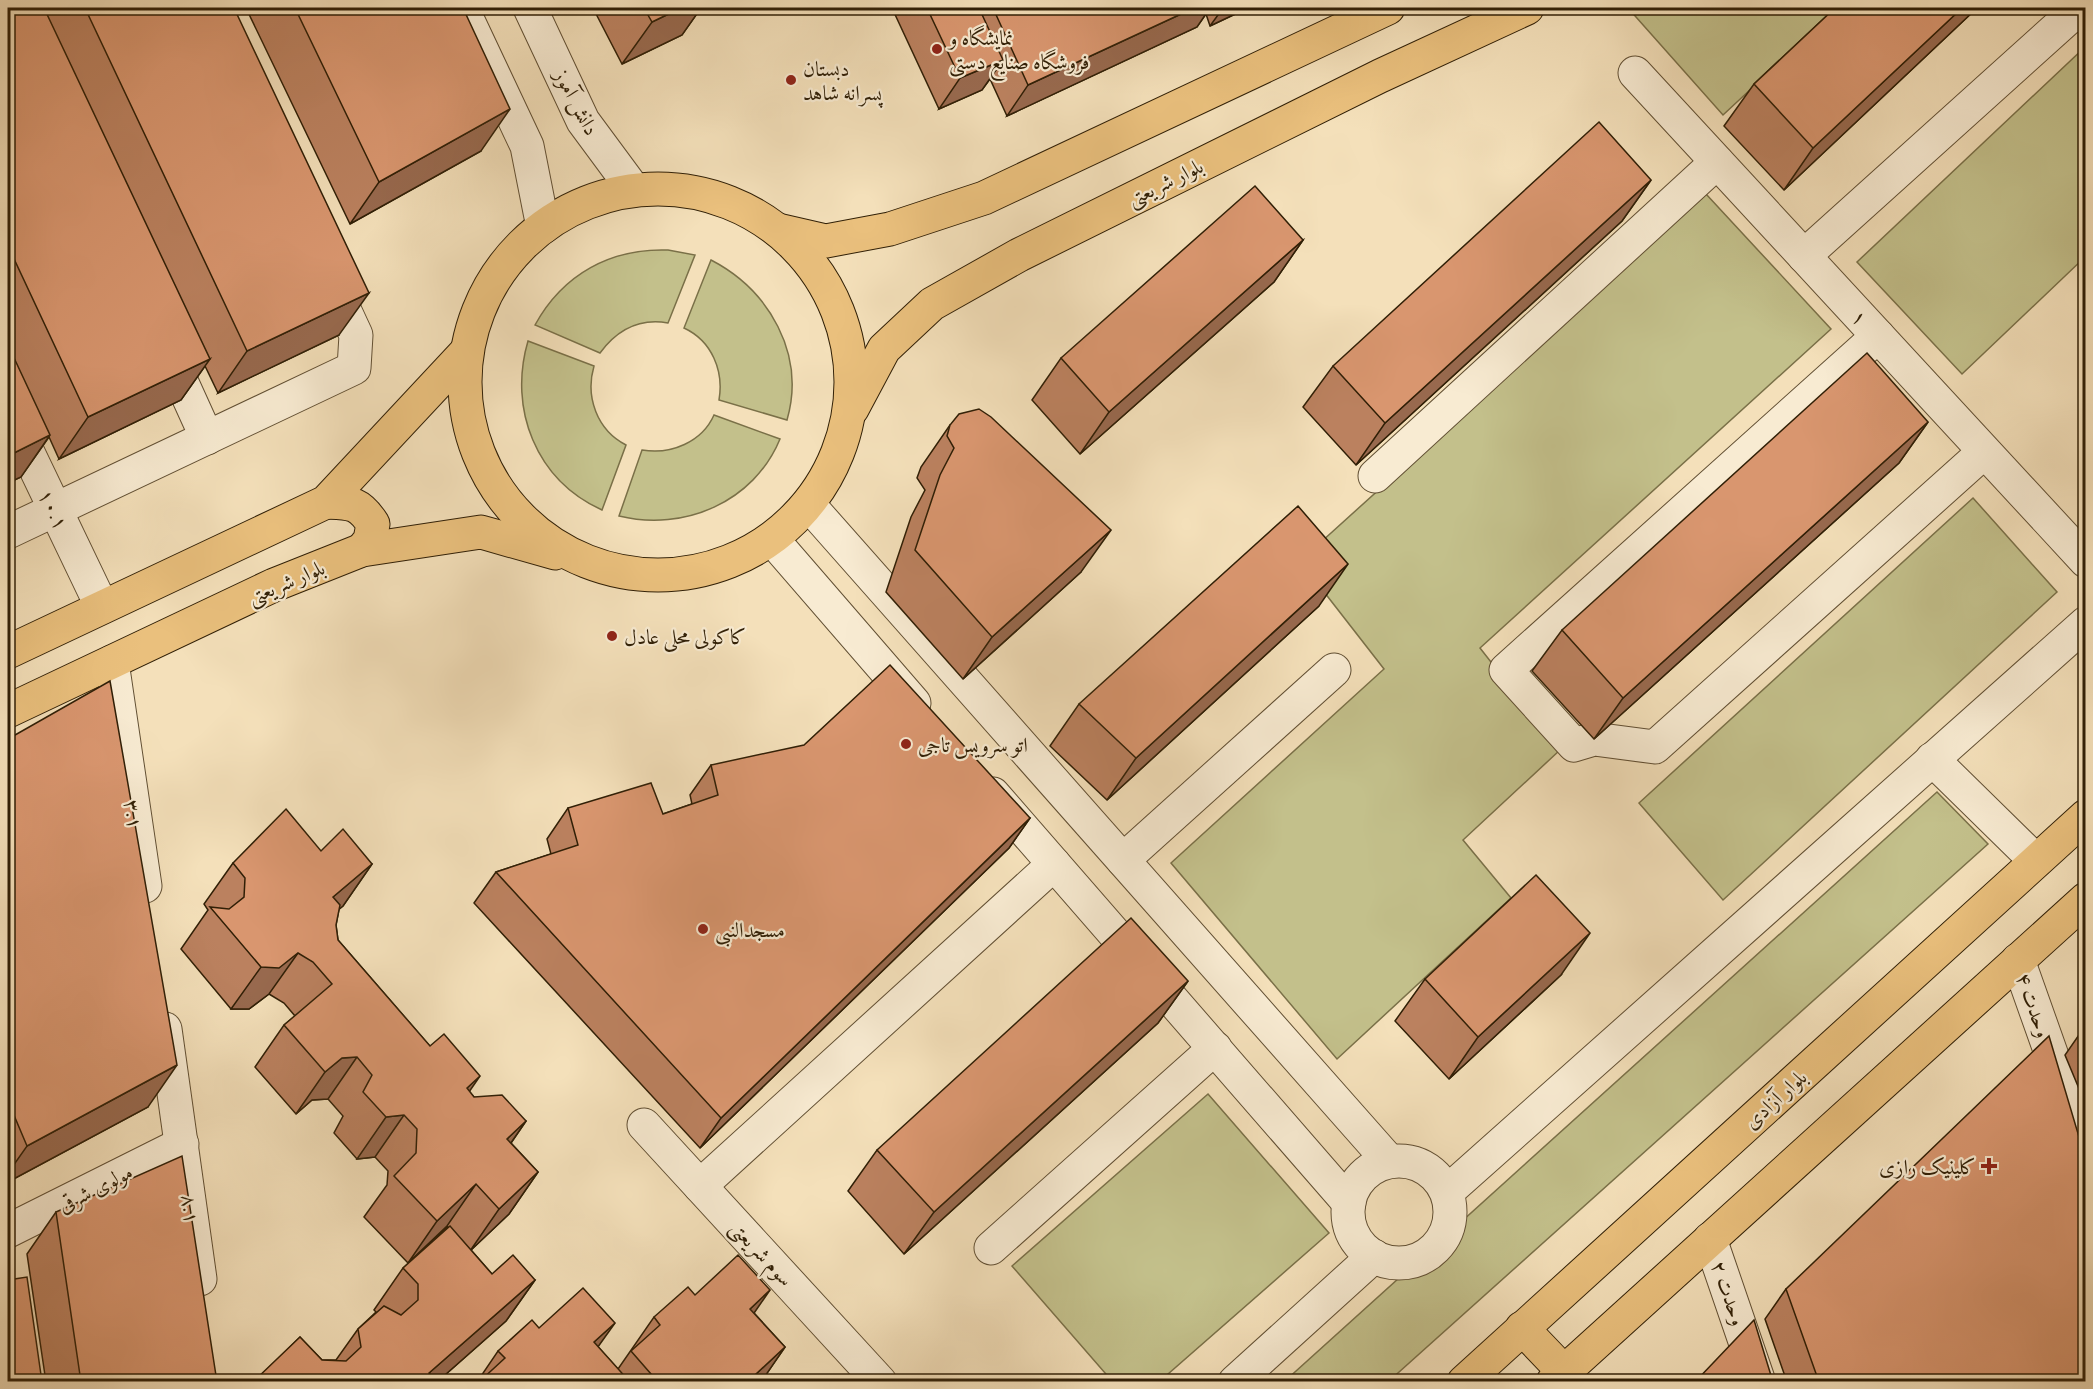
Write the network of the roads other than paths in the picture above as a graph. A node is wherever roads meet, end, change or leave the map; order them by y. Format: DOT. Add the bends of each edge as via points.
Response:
graph roads {
  1 [pos="462,8"];
  2 [pos="530,8"];
  3 [pos="1388,8"];
  4 [pos="1527,8"];
  5 [pos="2085,8"];
  6 [pos="1635,73"];
  7 [pos="1717,162"];
  8 [pos="634,190"];
  9 [pos="543,227"];
  10 [pos="778,230"];
  11 [pos="317,250"];
  12 [pos="1804,256"];
  13 [pos="153,320"];
  14 [pos="1878,336"];
  15 [pos="467,351"];
  16 [pos="8,411"];
  17 [pos="849,413"];
  18 [pos="207,438"];
  19 [pos="1984,452"];
  20 [pos="1375,476"];
  21 [pos="326,502"];
  22 [pos="808,504"];
  23 [pos="54,510"];
  24 [pos="8,532"];
  25 [pos="772,539"];
  26 [pos="362,550"];
  27 [pos="581,560"];
  28 [pos="2085,561"];
  29 [pos="102,607"];
  30 [pos="2085,623"];
  31 [pos="8,652"];
  32 [pos="112,662"];
  33 [pos="1334,670"];
  34 [pos="8,711"];
  35 [pos="936,728"];
  36 [pos="1932,759"];
  37 [pos="975,773"];
  38 [pos="2085,816"];
  39 [pos="1123,860"];
  40 [pos="2036,861"];
  41 [pos="1054,864"];
  42 [pos="2085,899"];
  43 [pos="150,920"];
  44 [pos="2018,960"];
  45 [pos="162,1003"];
  46 [pos="1215,1048"];
  47 [pos="644,1125"];
  48 [pos="2083,1136"];
  49 [pos="182,1144"];
  50 [pos="1389,1161"];
  51 [pos="700,1186"];
  52 [pos="1447,1192"];
  53 [pos="1349,1203"];
  54 [pos="8,1231"];
  55 [pos="1710,1239"];
  56 [pos="992,1248"];
  57 [pos="1374,1256"];
  58 [pos="204,1310"];
  59 [pos="1522,1328"];
  60 [pos="1559,1377"];
  61 [pos="880,1382"];
  62 [pos="1235,1382"];
  63 [pos="1464,1382"];
  64 [pos="1759,1382"];
  1 -- 9 [label="street" via="527,146"];
  2 -- 8 [label="street, دانش آموز" via="584,122"];
  3 -- 10 [label="main road" via="984,198 890,229 826,241"];
  4 -- 17 [label="main road, بلوار شریعتی" via="1029,249 932,304 884,349"];
  5 -- 12 [label="street" via="2067,19"];
  6 -- 7 [label="street, ۱"];
  7 -- 12 [label="street, ۱"];
  7 -- 20 [label="street"];
  8 -- 9 [label="main road" via="586,202"];
  8 -- 10 [label="main road" via="686,190 734,204"];
  9 -- 15 [label="main road" via="502,270 482,304"];
  10 -- 17 [label="main road" via="814,266 839,311 851,361"];
  11 -- 18 [label="street" via="356,335 354,368"];
  12 -- 14 [label="street, ۱"];
  13 -- 18 [label="street"];
  14 -- 19 [label="street, ۱"];
  14 -- 19 [label="street" via="1506,670 1574,745 1594,739 1655,747"];
  15 -- 21 [label="main road"];
  15 -- 27 [label="main road" via="466,403 477,452 502,497 537,534"];
  16 -- 23 [label="street, ۱۰.۱"];
  17 -- 22 [label="main road" via="835,461"];
  18 -- 23 [label="street"];
  19 -- 28 [label="street, ۱"];
  21 -- 26 [label="main road" via="349,503 363,509 373,524 370,540"];
  21 -- 29 [label="main road"];
  22 -- 25 [label="main road"];
  22 -- 39 [label="street"];
  23 -- 24 [label="street"];
  23 -- 29 [label="street, ۱۰.۱"];
  25 -- 27 [label="main road" via="728,563 679,575 629,574"];
  25 -- 35 [label="street"];
  26 -- 27 [label="main road, بلوار شریعتی" via="481,532"];
  26 -- 32 [label="main road, بلوار شریعتی" via="274,585"];
  29 -- 31 [label="main road"];
  30 -- 36 [label="street"];
  32 -- 34 [label="main road, بلوار شریعتی"];
  32 -- 43 [label="street, ۳.۱"];
  33 -- 39 [label="street"];
  36 -- 40 [label="street"];
  36 -- 52 [label="street"];
  37 -- 41 [label="street"];
  38 -- 40 [label="main road, بلوار آزادی"];
  39 -- 50 [label="street"];
  40 -- 59 [label="main road, بلوار آزادی"];
  41 -- 46 [label="street"];
  41 -- 51 [label="street"];
  42 -- 44 [label="main road"];
  44 -- 48 [label="street, وحدت ۴"];
  44 -- 55 [label="main road"];
  45 -- 49 [label="street"];
  46 -- 53 [label="street"];
  46 -- 56 [label="street"];
  47 -- 51 [label="street, سوم شریعتی"];
  49 -- 54 [label="street, مولوی شرقی"];
  49 -- 58 [label="street, ۸.۱"];
  50 -- 52 [label="street" via="1423,1166 1437,1176"];
  50 -- 53 [label="street" via="1362,1176"];
  51 -- 61 [label="street, سوم شریعتی"];
  52 -- 57 [label="street" via="1449,1223 1444,1238 1433,1250 1404,1263"];
  53 -- 57 [label="street" via="1353,1233"];
  55 -- 60 [label="main road"];
  55 -- 64 [label="street, وحدت ۲"];
  57 -- 62 [label="street"];
  59 -- 60 [label="main road"];
  59 -- 63 [label="main road, بلوار آزادی"];
}
